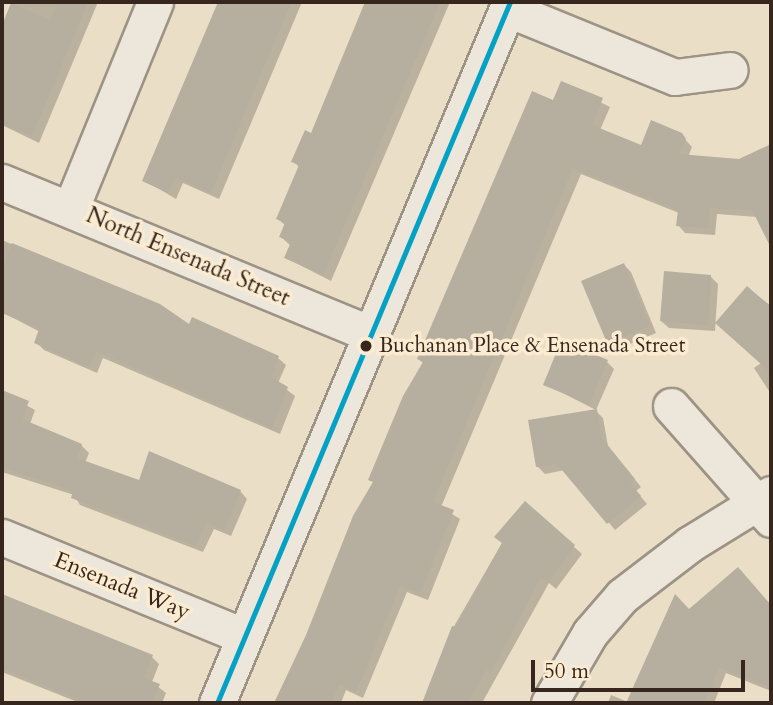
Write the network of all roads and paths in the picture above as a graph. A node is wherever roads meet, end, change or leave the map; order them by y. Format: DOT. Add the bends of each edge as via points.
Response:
graph roads {
  1 [pos="155,2"];
  2 [pos="509,5"];
  3 [pos="730,70"];
  4 [pos="2,181"];
  5 [pos="71,208"];
  6 [pos="373,335"];
  7 [pos="671,406"];
  8 [pos="767,505"];
  9 [pos="2,537"];
  10 [pos="243,636"];
  11 [pos="217,703"];
  12 [pos="549,703"];
  1 -- 5 [label="street"];
  2 -- 3 [label="street" via="675,77"];
  2 -- 6 [label="street"];
  4 -- 5 [label="street, North Ensenada Street"];
  5 -- 6 [label="street, North Ensenada Street"];
  6 -- 10 [label="street"];
  7 -- 8 [label="street"];
  8 -- 12 [label="street" via="690,544 622,596 590,634"];
  9 -- 10 [label="street, Ensenada Way"];
  10 -- 11 [label="street"];
}
